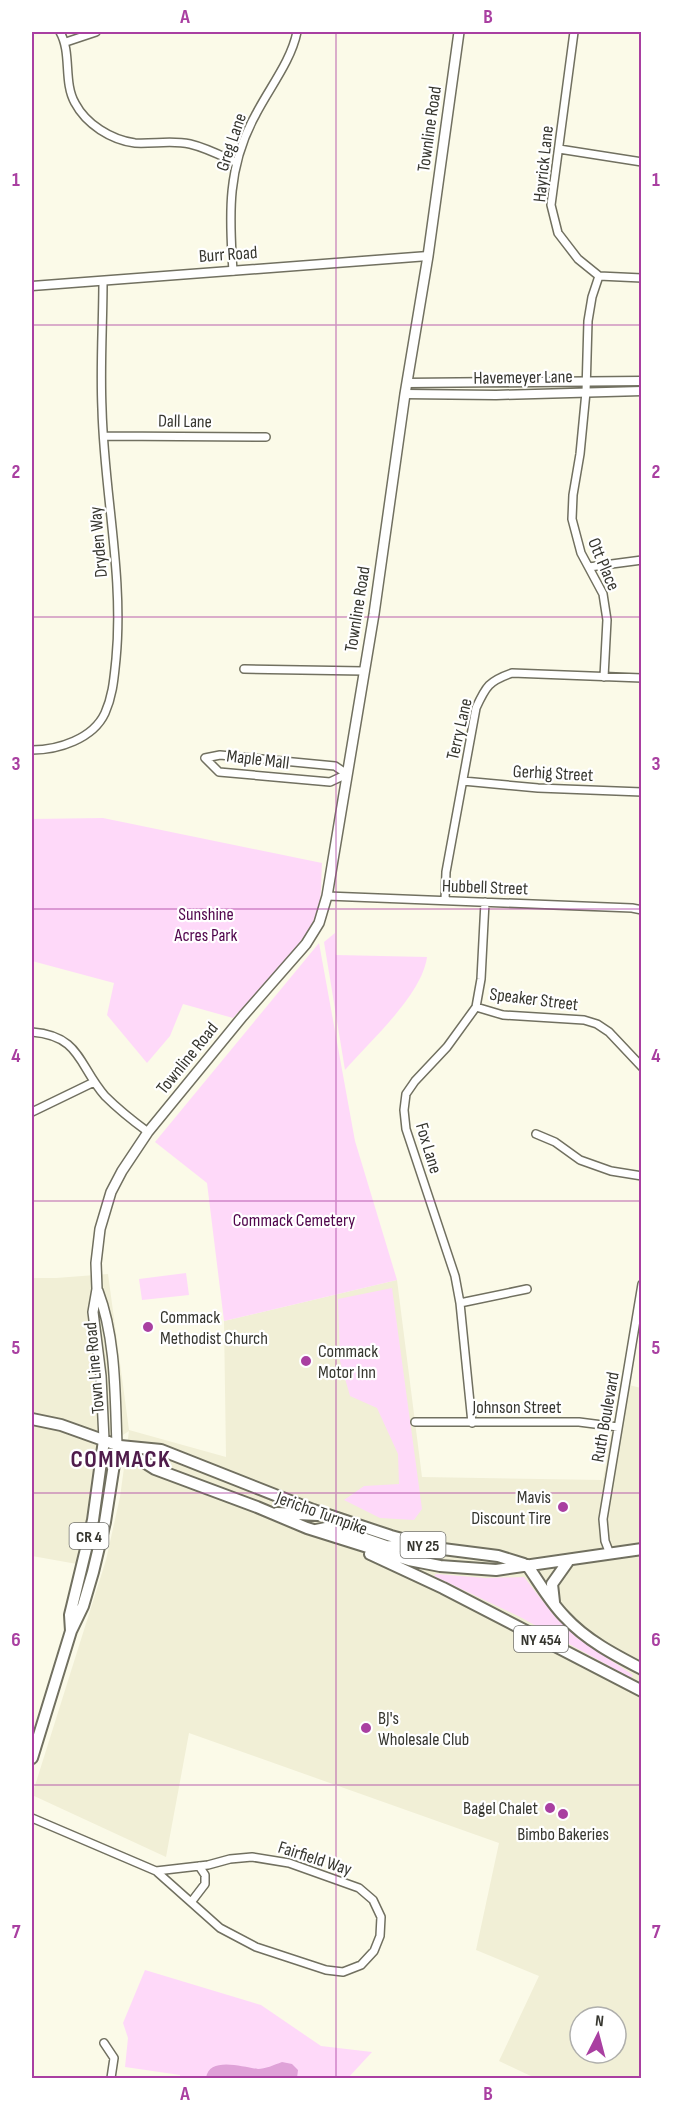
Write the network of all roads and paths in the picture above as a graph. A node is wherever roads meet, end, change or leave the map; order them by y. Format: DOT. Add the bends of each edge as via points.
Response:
graph roads {
  1 [pos="60,32"];
  2 [pos="96,32"];
  3 [pos="297,32"];
  4 [pos="459,32"];
  5 [pos="574,32"];
  6 [pos="66,42"];
  7 [pos="559,149"];
  8 [pos="642,162"];
  9 [pos="237,163"];
  10 [pos="428,256"];
  11 [pos="233,271"];
  12 [pos="599,276"];
  13 [pos="642,278"];
  14 [pos="103,281"];
  15 [pos="32,286"];
  16 [pos="585,381"];
  17 [pos="642,381"];
  18 [pos="407,383"];
  19 [pos="642,391"];
  20 [pos="586,392"];
  21 [pos="405,394"];
  22 [pos="104,436"];
  23 [pos="266,437"];
  24 [pos="642,560"];
  25 [pos="589,567"];
  26 [pos="244,669"];
  27 [pos="364,671"];
  28 [pos="604,677"];
  29 [pos="642,678"];
  30 [pos="32,750"];
  31 [pos="348,774"];
  32 [pos="463,781"];
  33 [pos="642,792"];
  34 [pos="327,896"];
  35 [pos="445,900"];
  36 [pos="485,902"];
  37 [pos="642,910"];
  38 [pos="476,1007"];
  39 [pos="32,1032"];
  40 [pos="642,1067"];
  41 [pos="94,1082"];
  42 [pos="32,1112"];
  43 [pos="148,1132"];
  44 [pos="536,1134"];
  45 [pos="642,1176"];
  46 [pos="642,1284"];
  47 [pos="97,1289"];
  48 [pos="526,1289"];
  49 [pos="460,1303"];
  50 [pos="638,1330"];
  51 [pos="32,1419"];
  52 [pos="415,1422"];
  53 [pos="472,1423"];
  54 [pos="618,1427"];
  55 [pos="104,1440"];
  56 [pos="117,1445"];
  57 [pos="264,1490"];
  58 [pos="296,1503"];
  59 [pos="257,1507"];
  60 [pos="272,1513"];
  61 [pos="321,1513"];
  62 [pos="316,1530"];
  63 [pos="346,1540"];
  64 [pos="435,1548"];
  65 [pos="642,1550"];
  66 [pos="610,1554"];
  67 [pos="569,1560"];
  68 [pos="527,1565"];
  69 [pos="554,1605"];
  70 [pos="71,1631"];
  71 [pos="642,1669"];
  72 [pos="642,1691"];
  73 [pos="32,1758"];
  74 [pos="32,1818"];
  75 [pos="199,1866"];
  76 [pos="156,1871"];
  77 [pos="192,1901"];
  78 [pos="104,2043"];
  79 [pos="111,2079"];
  1 -- 6 [label="street"];
  2 -- 6 [label="street"];
  3 -- 9 [label="street, Greg Lane" via="285,63 254,116"];
  4 -- 10 [label="main road, Townline Road / CR 4"];
  5 -- 7 [label="street, Hayrick Lane"];
  6 -- 9 [label="street" via="74,102 98,128 134,142 191,144"];
  7 -- 8 [label="street"];
  7 -- 12 [label="street, Hayrick Lane" via="552,205 558,233 578,259"];
  9 -- 11 [label="street, Greg Lane" via="229,214"];
  10 -- 11 [label="street, Burr Road"];
  10 -- 18 [label="main road, Townline Road / CR 4"];
  11 -- 14 [label="street, Burr Road"];
  12 -- 13 [label="street"];
  12 -- 16 [label="street, Ott Place" via="588,321"];
  14 -- 15 [label="street, Burr Road"];
  14 -- 22 [label="street, Dryden Way"];
  16 -- 17 [label="street, Havemeyer Lane"];
  16 -- 18 [label="street, Havemeyer Lane"];
  16 -- 20 [label="street, Ott Place"];
  18 -- 21 [label="main road, Townline Road / CR 4"];
  19 -- 20 [label="street, Havemeyer Lane"];
  20 -- 21 [label="street, Havemeyer Lane"];
  20 -- 25 [label="street, Ott Place" via="572,519"];
  21 -- 27 [label="main road, Townline Road / CR 4"];
  22 -- 23 [label="street, Dall Lane"];
  22 -- 30 [label="street, Dryden Way" via="120,624 113,694 104,716 89,731 58,747"];
  24 -- 25 [label="street"];
  25 -- 28 [label="street, Ott Place" via="603,594"];
  26 -- 27 [label="street"];
  27 -- 31 [label="main road, Townline Road / CR 4"];
  28 -- 29 [label="street, Terry Lane"];
  28 -- 32 [label="street, Terry Lane" via="512,673 495,679 476,708"];
  31 -- 31 [label="street, Maple Mall" via="335,765 220,755 205,758 219,772 330,782"];
  31 -- 34 [label="main road, Townline Road / CR 4"];
  32 -- 33 [label="street, Gerhig Street"];
  32 -- 35 [label="street, Terry Lane" via="446,872"];
  34 -- 35 [label="street, Hubbell Street"];
  34 -- 43 [label="main road, Townline Road / CR 4" via="319,922 306,944"];
  35 -- 36 [label="street, Hubbell Street"];
  36 -- 37 [label="street, Hubbell Street"];
  36 -- 38 [label="street, Fox Lane"];
  38 -- 40 [label="street, Speaker Street" via="503,1015 597,1024"];
  38 -- 49 [label="street, Fox Lane" via="406,1094 404,1110 406,1129 446,1247"];
  39 -- 41 [label="street" via="47,1034 71,1047"];
  41 -- 42 [label="street"];
  41 -- 43 [label="street"];
  43 -- 47 [label="main road, Town Line Road / CR 4" via="122,1171 106,1206 96,1263"];
  44 -- 45 [label="street" via="580,1160"];
  46 -- 50 [label="street, Ruth Boulevard"];
  47 -- 55 [label="main road, Town Line Road / CR 4" via="93,1312"];
  47 -- 56 [label="main road, Town Line Road / CR 4" via="106,1311"];
  48 -- 49 [label="street"];
  49 -- 53 [label="street, Fox Lane"];
  50 -- 54 [label="street, Ruth Boulevard"];
  51 -- 55 [label="main road, Jericho Turnpike / NY 25"];
  52 -- 53 [label="street, Johnson Street"];
  53 -- 54 [label="street, Johnson Street" via="579,1422"];
  54 -- 66 [label="street, Ruth Boulevard" via="603,1519"];
  55 -- 56 [label="main road, Jericho Turnpike / NY 25"];
  55 -- 70 [label="main road, CR 4" via="93,1520 70,1615"];
  56 -- 57 [label="main road, Jericho Turnpike / NY 25" via="161,1450"];
  56 -- 59 [label="main road, Jericho Turnpike / NY 25" via="155,1470"];
  56 -- 70 [label="main road, CR 4" via="97,1556"];
  57 -- 58 [label="main road, Jericho Turnpike / NY 25"];
  57 -- 59 [label="main road"];
  58 -- 59 [label="main road"];
  58 -- 61 [label="main road, Jericho Turnpike / NY 25"];
  59 -- 60 [label="main road, Jericho Turnpike / NY 25"];
  60 -- 61 [label="main road"];
  60 -- 62 [label="main road, Jericho Turnpike / NY 25"];
  61 -- 64 [label="main road, Jericho Turnpike / NY 25"];
  62 -- 63 [label="main road, Jericho Turnpike / NY 25"];
  62 -- 64 [label="main road" via="331,1527 386,1546"];
  63 -- 68 [label="main road, Jericho Turnpike / NY 25" via="440,1566 496,1570"];
  63 -- 72 [label="main road, NY 454"];
  64 -- 68 [label="main road, Jericho Turnpike / NY 25" via="498,1556"];
  65 -- 66 [label="main road, Jericho Turnpike / NY 25"];
  66 -- 67 [label="main road, Jericho Turnpike / NY 25"];
  67 -- 68 [label="main road, Jericho Turnpike / NY 25"];
  67 -- 69 [label="main road" via="552,1584"];
  68 -- 69 [label="main road, NY 454"];
  69 -- 71 [label="main road, NY 454" via="589,1638"];
  70 -- 73 [label="main road, CR 4"];
  74 -- 76 [label="street, Fairfield Way"];
  75 -- 76 [label="street, Fairfield Way"];
  75 -- 77 [label="street" via="205,1884"];
  75 -- 77 [label="street, Fairfield Way" via="230,1859 269,1858 359,1888 373,1900 381,1917 380,1936 374,1951 361,1965 343,1972 326,1970 242,1941 220,1928"];
  76 -- 77 [label="street, Fairfield Way"];
  78 -- 79 [label="street" via="114,2058"];
}
